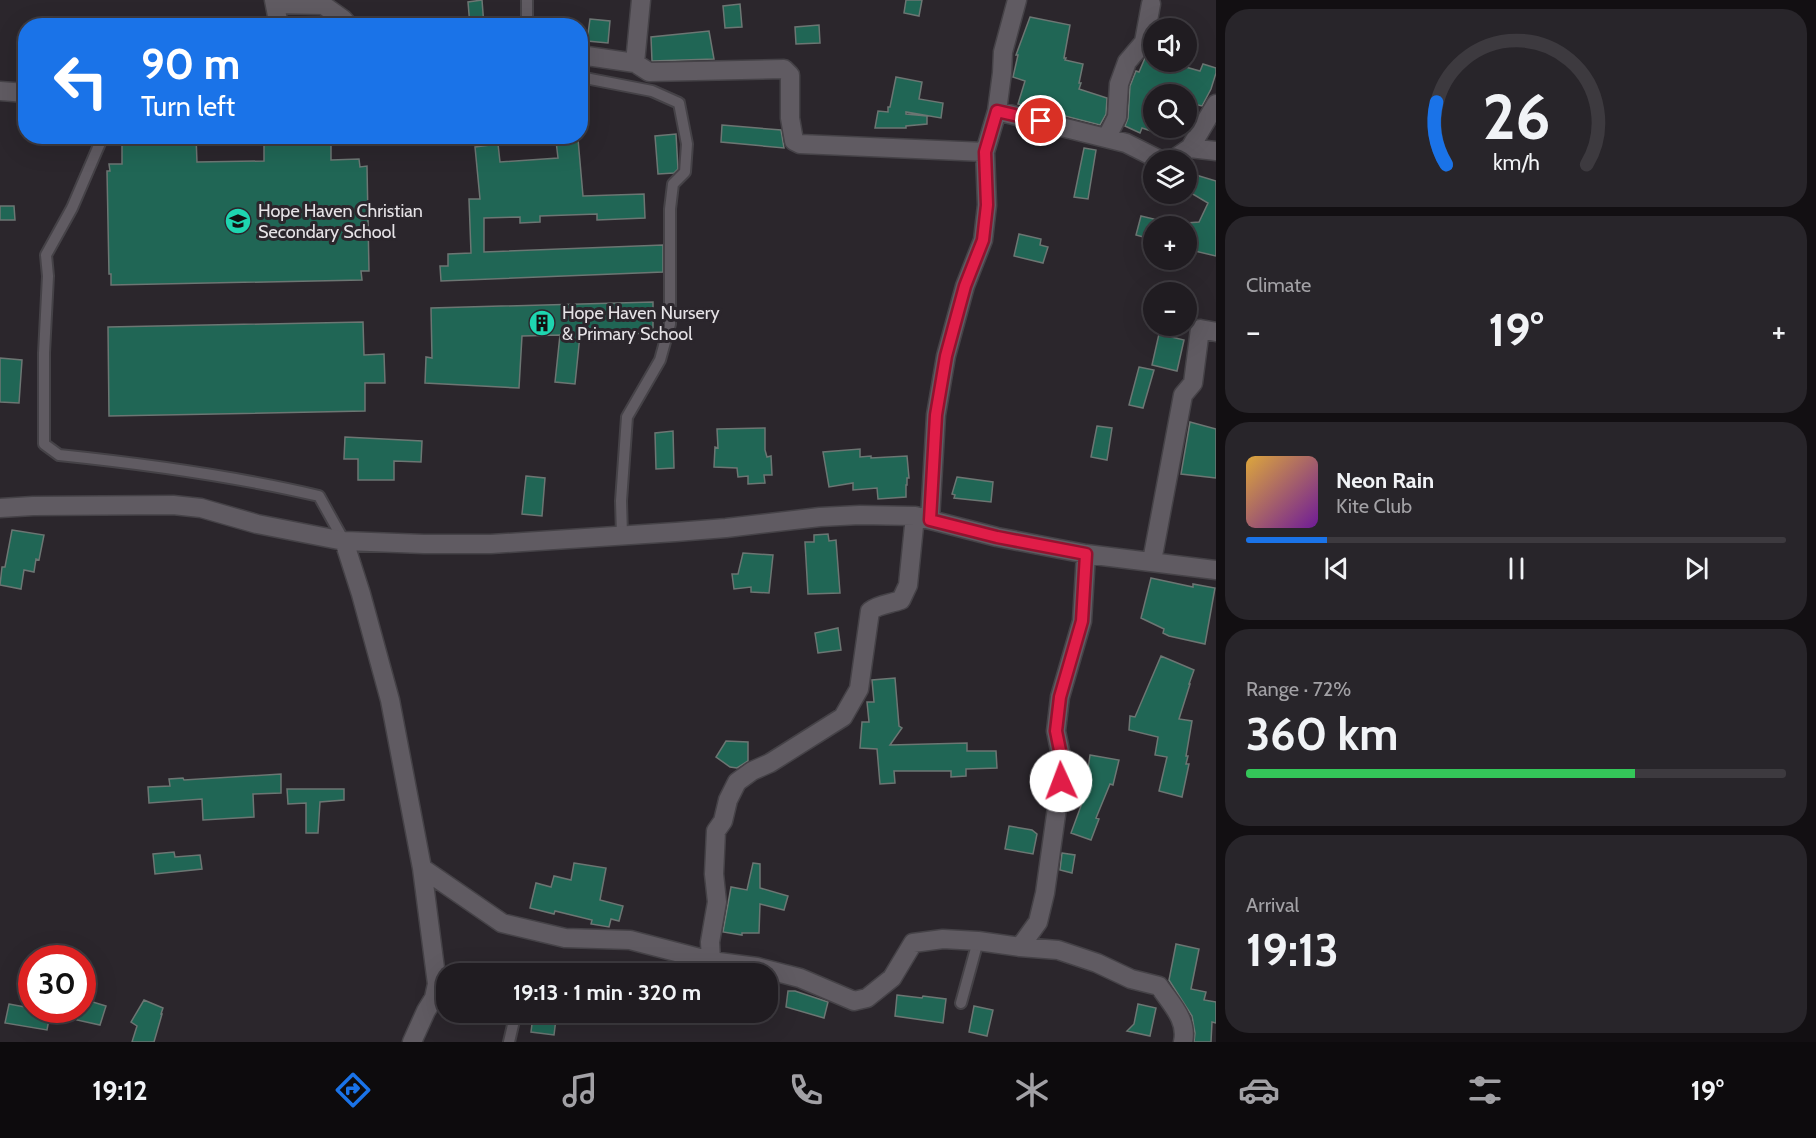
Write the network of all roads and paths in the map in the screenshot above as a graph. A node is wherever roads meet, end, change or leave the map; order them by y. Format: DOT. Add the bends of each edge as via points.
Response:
graph roads {
  1 [pos="527,0"];
  2 [pos="641,0"];
  3 [pos="1017,0"];
  4 [pos="274,2"];
  5 [pos="1150,4"];
  6 [pos="277,18"];
  7 [pos="342,18"];
  8 [pos="527,18"];
  9 [pos="588,56"];
  10 [pos="635,63"];
  11 [pos="588,79"];
  12 [pos="0,91"];
  13 [pos="18,92"];
  14 [pos="1216,104"];
  15 [pos="997,111"];
  16 [pos="1107,137"];
  17 [pos="100,144"];
  18 [pos="1190,147"];
  19 [pos="1216,151"];
  20 [pos="985,152"];
  21 [pos="1216,332"];
  22 [pos="0,508"];
  23 [pos="922,518"];
  24 [pos="622,535"];
  25 [pos="344,541"];
  26 [pos="1086,554"];
  27 [pos="1152,561"];
  28 [pos="1216,570"];
  29 [pos="422,868"];
  30 [pos="978,941"];
  31 [pos="1020,947"];
  32 [pos="711,961"];
  33 [pos="961,1003"];
  34 [pos="513,1023"];
  35 [pos="412,1042"];
  36 [pos="509,1042"];
  37 [pos="1183,1042"];
  1 -- 8 [label="lane"];
  2 -- 10 [label="street"];
  3 -- 15 [label="street" via="1003,52"];
  4 -- 6 [label="street"];
  4 -- 7 [label="street" via="323,5"];
  5 -- 16 [label="street" via="1144,42 1126,62 1119,84 1117,117"];
  9 -- 10 [label="street"];
  10 -- 20 [label="street" via="649,72 784,69 790,75 794,141 800,144"];
  11 -- 24 [label="lane" via="652,91 679,103 687,144 685,172 673,184 669,210 670,324 660,360 627,417"];
  12 -- 13 [label="street"];
  14 -- 18 [label="street"];
  15 -- 16 [label="street"];
  15 -- 20 [label="street"];
  16 -- 18 [label="street" via="1160,160 1174,159"];
  17 -- 25 [label="lane" via="46,255 44,444 59,455 177,470 319,496"];
  18 -- 19 [label="street"];
  20 -- 23 [label="street" via="987,205 983,240 965,286 946,356"];
  21 -- 27 [label="street" via="1200,329 1193,383 1183,395"];
  22 -- 25 [label="street" via="173,505"];
  23 -- 24 [label="street" via="820,517"];
  23 -- 26 [label="street"];
  23 -- 32 [label="street" via="908,585 901,600 870,611 859,689 843,717 752,771 737,782 728,800 716,831 717,902"];
  24 -- 25 [label="street" via="491,544"];
  25 -- 29 [label="street" via="390,700"];
  26 -- 27 [label="street"];
  26 -- 31 [label="street" via="1082,621 1060,697 1056,731 1063,765 1045,893 1038,922"];
  27 -- 28 [label="street"];
  29 -- 32 [label="street" via="502,923 565,938 630,940"];
  29 -- 35 [label="street" via="437,984"];
  30 -- 31 [label="street"];
  30 -- 32 [label="street" via="943,939 913,943 892,978 867,998 854,1001 800,978"];
  30 -- 33 [label="lane"];
  31 -- 37 [label="street" via="1058,950 1159,986 1180,1017 1185,1031"];
  34 -- 36 [label="lane"];
}
